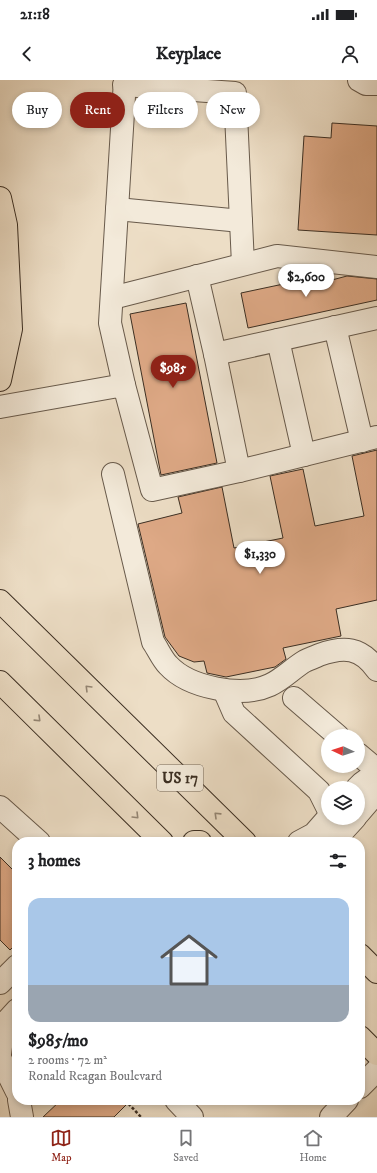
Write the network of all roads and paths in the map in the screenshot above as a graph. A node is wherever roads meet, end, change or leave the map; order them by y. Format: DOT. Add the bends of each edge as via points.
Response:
graph roads {
  1 [pos="359,80"];
  2 [pos="125,83"];
  3 [pos="377,84"];
  4 [pos="0,198"];
  5 [pos="117,209"];
  6 [pos="241,221"];
  7 [pos="243,264"];
  8 [pos="377,267"];
  9 [pos="196,276"];
  10 [pos="112,298"];
  11 [pos="377,318"];
  12 [pos="335,327"];
  13 [pos="278,340"];
  14 [pos="215,354"];
  15 [pos="0,380"];
  16 [pos="124,385"];
  17 [pos="0,407"];
  18 [pos="369,439"];
  19 [pos="304,455"];
  20 [pos="239,471"];
  21 [pos="113,474"];
  22 [pos="0,601"];
  23 [pos="377,670"];
  24 [pos="0,682"];
  25 [pos="224,690"];
  26 [pos="0,697"];
  27 [pos="294,698"];
  28 [pos="22,703"];
  29 [pos="330,729"];
  30 [pos="365,760"];
  31 [pos="377,770"];
  32 [pos="377,777"];
  33 [pos="364,781"];
  34 [pos="377,792"];
  35 [pos="321,795"];
  36 [pos="365,806"];
  37 [pos="0,807"];
  38 [pos="322,825"];
  39 [pos="349,825"];
  40 [pos="33,837"];
  41 [pos="157,837"];
  42 [pos="240,837"];
  43 [pos="308,837"];
  44 [pos="338,837"];
  45 [pos="365,960"];
  46 [pos="12,971"];
  47 [pos="377,972"];
  48 [pos="0,983"];
  49 [pos="12,1015"];
  50 [pos="365,1042"];
  51 [pos="0,1049"];
  52 [pos="377,1054"];
  53 [pos="377,1070"];
  54 [pos="12,1079"];
  55 [pos="365,1082"];
  56 [pos="19,1105"];
  57 [pos="130,1105"];
  58 [pos="181,1105"];
  59 [pos="342,1105"];
  60 [pos="22,1117"];
  61 [pos="141,1117"];
  62 [pos="192,1117"];
  63 [pos="331,1117"];
  1 -- 3 [label="street" via="366,84"];
  2 -- 5 [label="street"];
  2 -- 6 [label="street" via="236,93"];
  4 -- 15 [label="main road" via="6,225 11,329"];
  5 -- 6 [label="street"];
  5 -- 10 [label="street"];
  6 -- 7 [label="street"];
  7 -- 8 [label="street" via="277,256"];
  7 -- 9 [label="street"];
  9 -- 10 [label="street"];
  9 -- 14 [label="street"];
  10 -- 16 [label="street" via="110,323"];
  11 -- 12 [label="street"];
  12 -- 13 [label="street"];
  12 -- 18 [label="street"];
  13 -- 14 [label="street"];
  13 -- 19 [label="street"];
  14 -- 20 [label="street"];
  16 -- 17 [label="street"];
  16 -- 20 [label="street" via="152,490"];
  18 -- 19 [label="street"];
  19 -- 20 [label="street"];
  21 -- 25 [label="street" via="153,642 167,664 182,677"];
  42 -- 22 [label="main road, US 17, one-way"];
  23 -- 25 [label="street" via="361,653 347,649 331,651 305,661 269,685 251,690"];
  24 -- 28 [label="main road"];
  25 -- 35 [label="street" via="234,713"];
  26 -- 28 [label="main road"];
  27 -- 29 [label="street"];
  28 -- 41 [label="main road, one-way"];
  30 -- 31 [label="street"];
  32 -- 33 [label="street" via="370,777"];
  34 -- 36 [label="street"];
  37 -- 40 [label="street"];
  38 -- 43 [label="street"];
  39 -- 44 [label="street"];
  45 -- 47 [label="main road"];
  46 -- 48 [label="street"];
  49 -- 51 [label="street" via="4,1024"];
  50 -- 52 [label="main road"];
  51 -- 54 [label="street"];
  53 -- 55 [label="street"];
  56 -- 60 [label="street"];
  57 -- 61 [label="path"];
  58 -- 62 [label="street"];
  59 -- 63 [label="street"];
}
